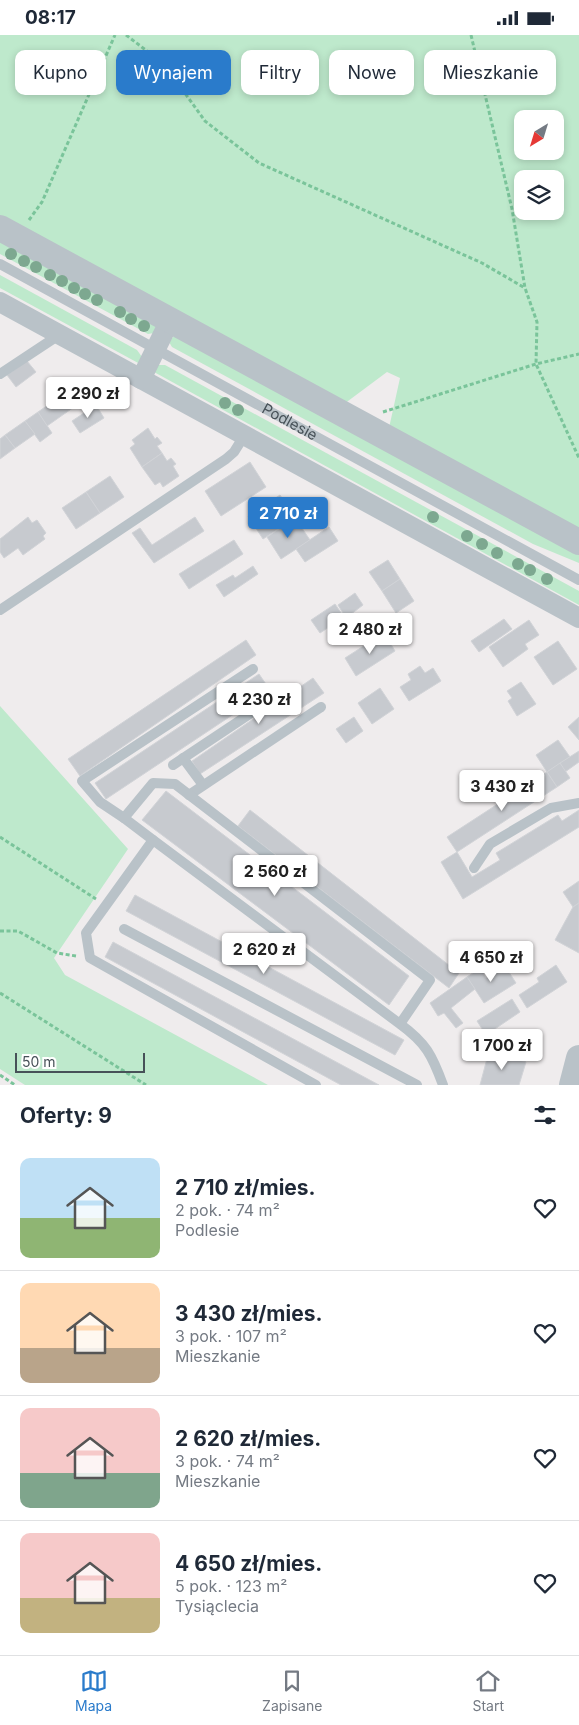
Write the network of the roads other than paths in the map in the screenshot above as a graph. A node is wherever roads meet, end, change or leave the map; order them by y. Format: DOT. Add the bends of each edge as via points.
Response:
graph roads {
  1 [pos="0,227"];
  2 [pos="0,265"];
  3 [pos="0,302"];
  4 [pos="170,320"];
  5 [pos="59,335"];
  6 [pos="155,349"];
  7 [pos="0,374"];
  8 [pos="141,379"];
  9 [pos="244,436"];
  10 [pos="579,542"];
  11 [pos="579,579"];
  12 [pos="0,610"];
  13 [pos="579,618"];
  14 [pos="253,669"];
  15 [pos="272,699"];
  16 [pos="320,707"];
  17 [pos="183,758"];
  18 [pos="173,765"];
  19 [pos="203,785"];
  20 [pos="189,795"];
  21 [pos="579,803"];
  22 [pos="124,818"];
  23 [pos="153,840"];
  24 [pos="474,868"];
  25 [pos="124,929"];
  26 [pos="400,1024"];
  27 [pos="579,1057"];
  28 [pos="316,1085"];
  29 [pos="417,1085"];
  30 [pos="443,1085"];
  31 [pos="572,1085"];
  1 -- 4 [label="street"];
  2 -- 6 [label="lane, Podlesie"];
  3 -- 5 [label="street"];
  4 -- 6 [label="street"];
  4 -- 10 [label="street"];
  5 -- 7 [label="lane"];
  5 -- 8 [label="street"];
  6 -- 8 [label="street"];
  6 -- 11 [label="lane, Podlesie"];
  8 -- 9 [label="street"];
  9 -- 12 [label="lane" via="226,459"];
  9 -- 13 [label="street"];
  14 -- 22 [label="lane" via="82,781 100,803"];
  15 -- 17 [label="lane"];
  16 -- 19 [label="lane"];
  17 -- 18 [label="lane"];
  17 -- 19 [label="lane"];
  19 -- 20 [label="lane"];
  20 -- 22 [label="lane" via="175,784 154,783"];
  20 -- 26 [label="lane" via="430,980"];
  21 -- 24 [label="lane" via="551,808 490,844"];
  22 -- 23 [label="lane"];
  23 -- 26 [label="lane"];
  23 -- 28 [label="lane" via="86,933 90,959"];
  25 -- 29 [label="lane"];
  26 -- 30 [label="lane" via="419,1037 430,1051"];
  27 -- 31 [label="street"];
}
